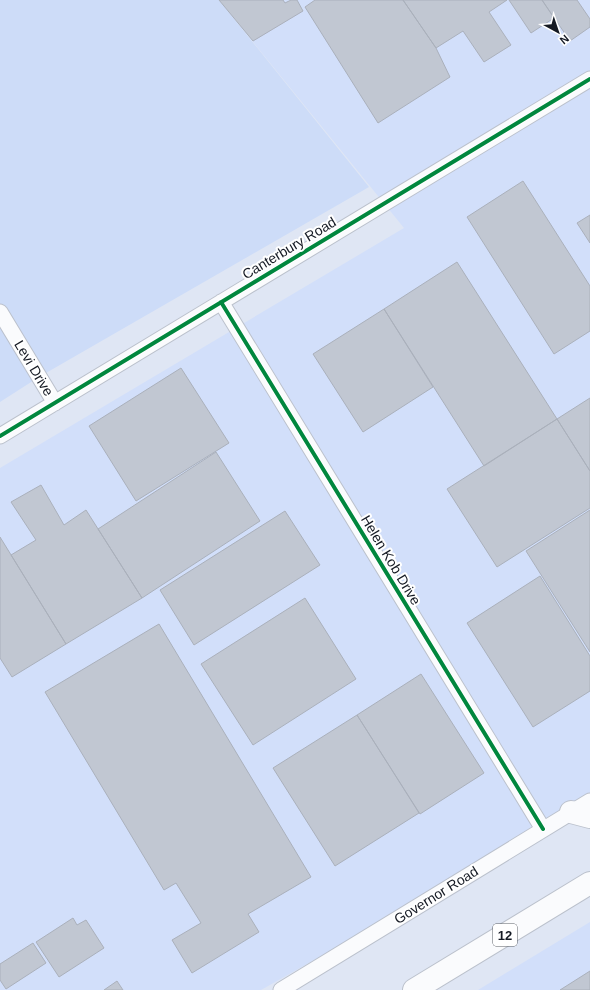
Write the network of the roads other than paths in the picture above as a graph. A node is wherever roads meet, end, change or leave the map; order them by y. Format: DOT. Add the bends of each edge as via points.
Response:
graph roads {
  1 [pos="590,79"];
  2 [pos="221,302"];
  3 [pos="0,312"];
  4 [pos="55,403"];
  5 [pos="0,436"];
  6 [pos="590,801"];
  7 [pos="580,815"];
  8 [pos="543,829"];
  9 [pos="590,883"];
  10 [pos="419,989"];
  11 [pos="281,990"];
  1 -- 2 [label="street, Canterbury Road"];
  2 -- 4 [label="street, Canterbury Road"];
  2 -- 8 [label="street, Helen Kob Drive"];
  3 -- 4 [label="street, Levi Drive"];
  4 -- 5 [label="street, Canterbury Road"];
  6 -- 7 [label="street, Governor Road"];
  7 -- 8 [label="street, Governor Road"];
  8 -- 11 [label="street, Governor Road"];
  9 -- 10 [label="main road, 12"];
}
